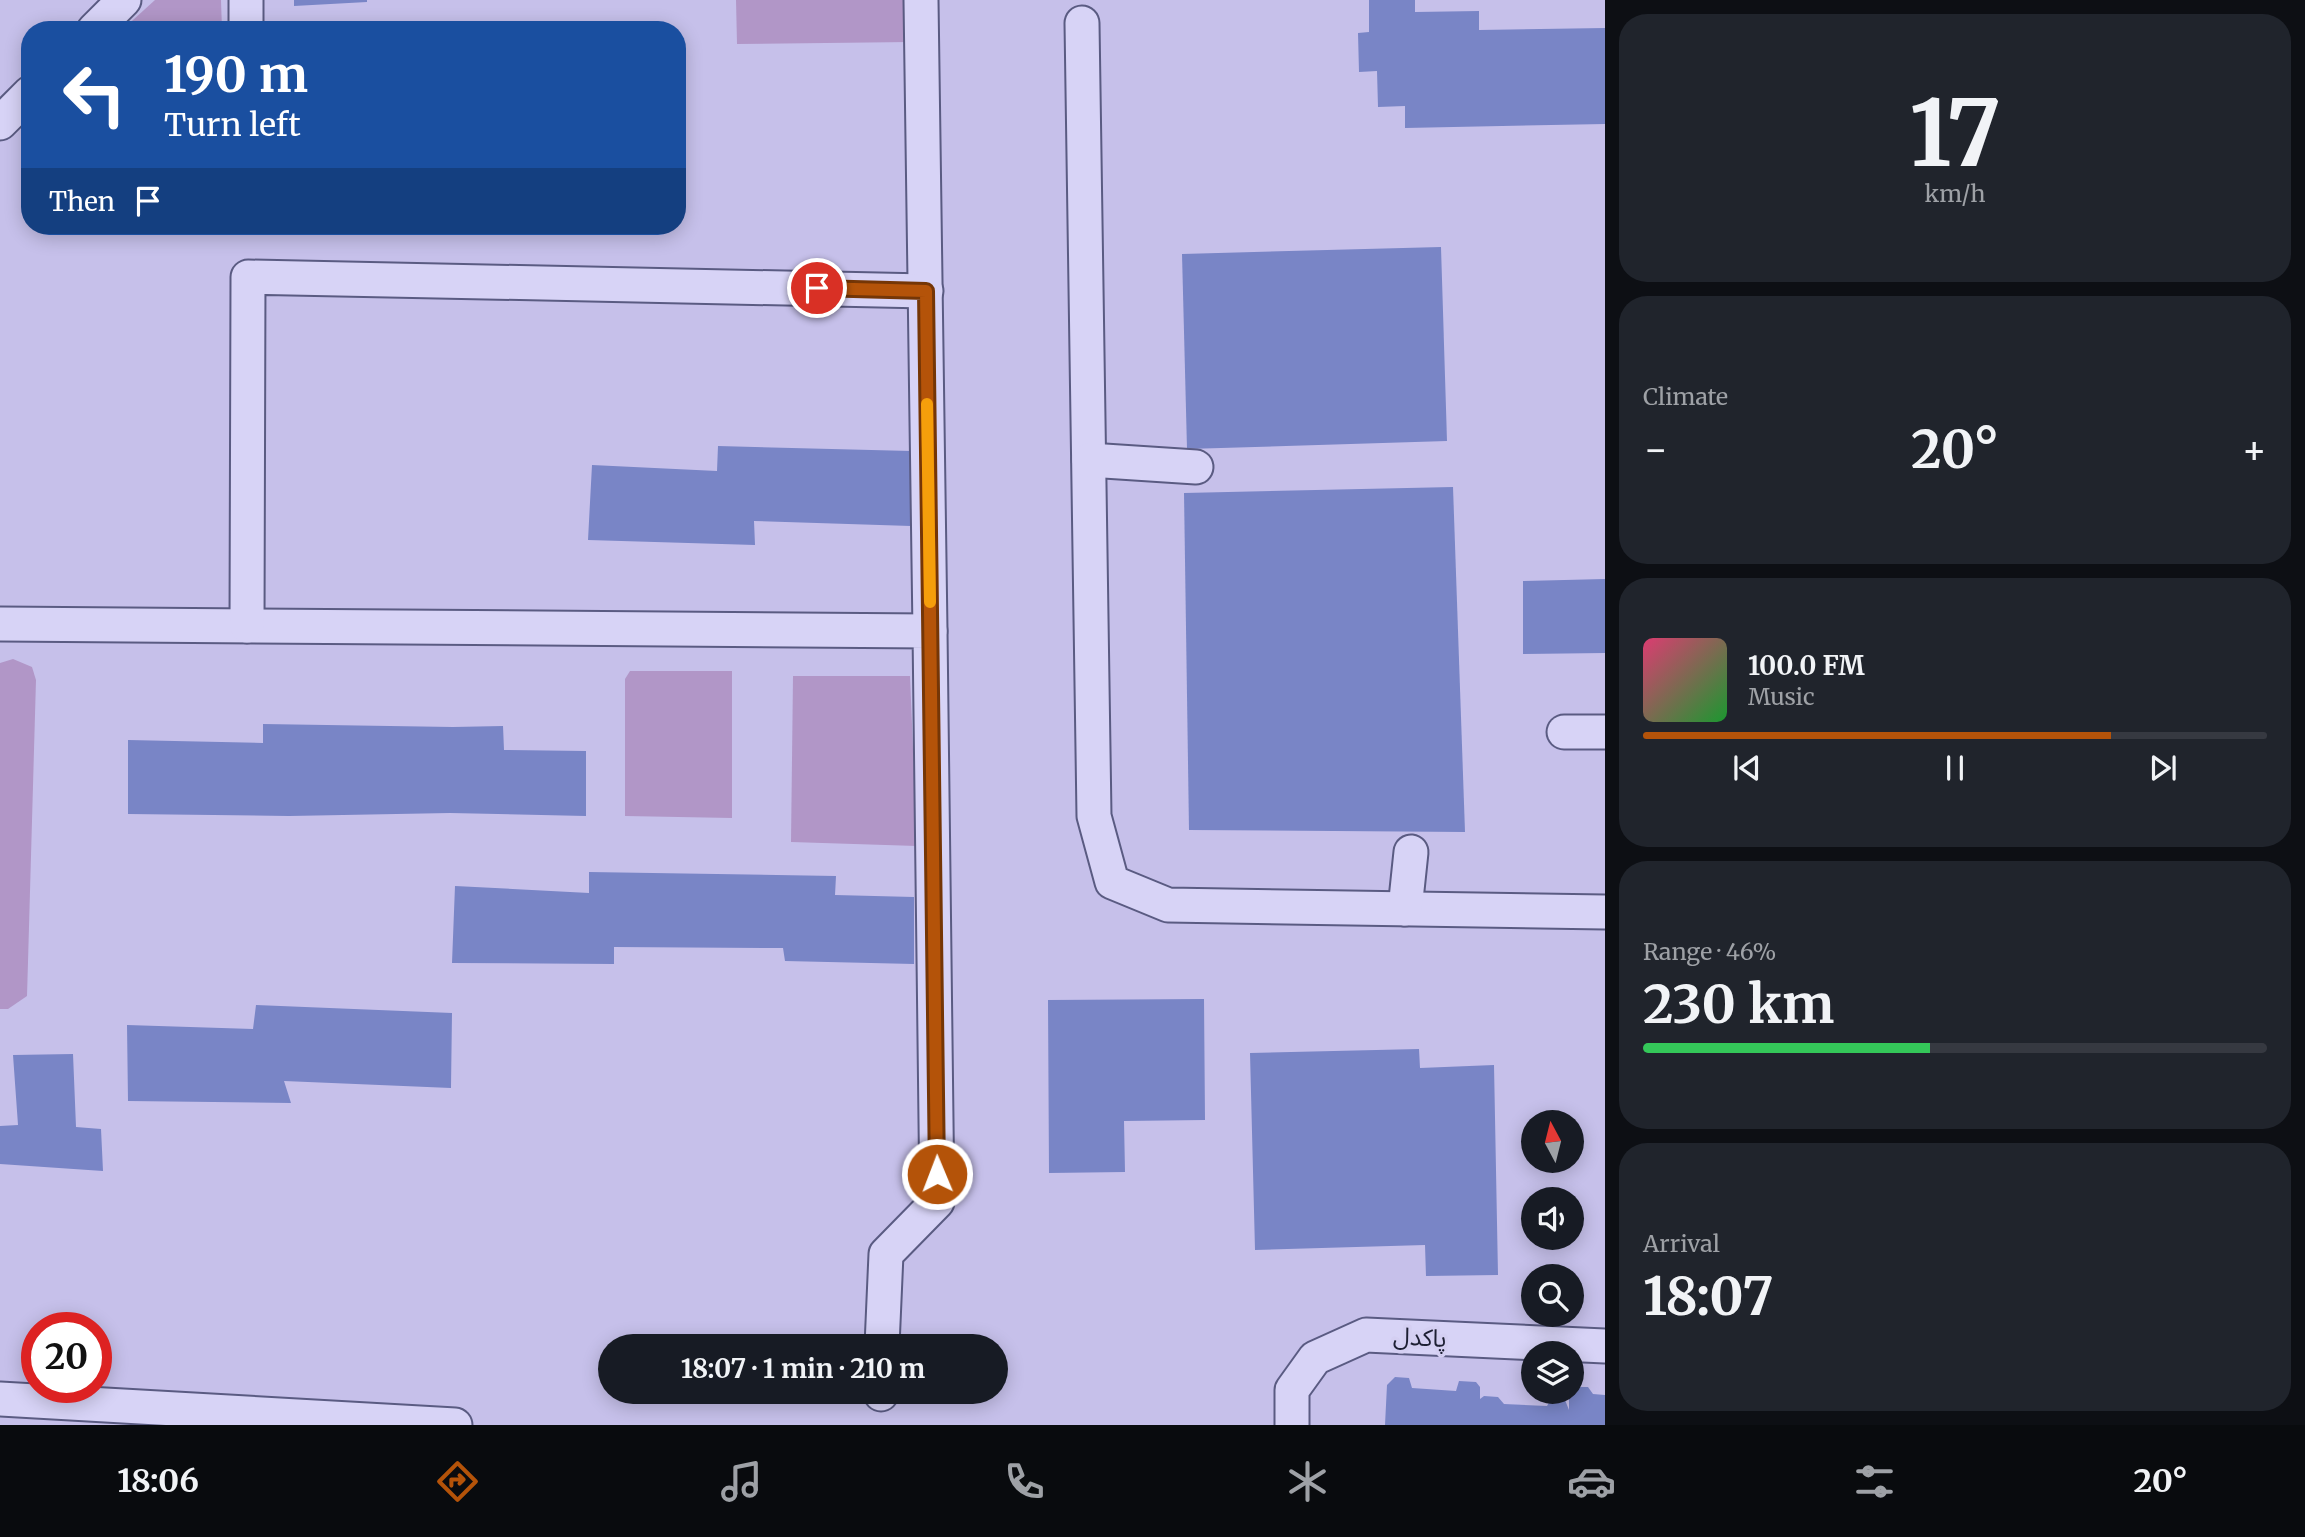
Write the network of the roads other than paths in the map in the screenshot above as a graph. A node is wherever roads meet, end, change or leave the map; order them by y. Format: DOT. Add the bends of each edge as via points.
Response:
graph roads {
  1 [pos="124,0"];
  2 [pos="246,0"];
  3 [pos="921,0"];
  4 [pos="103,21"];
  5 [pos="246,21"];
  6 [pos="1083,23"];
  7 [pos="21,102"];
  8 [pos="0,122"];
  9 [pos="926,291"];
  10 [pos="1089,460"];
  11 [pos="1196,467"];
  12 [pos="0,624"];
  13 [pos="247,626"];
  14 [pos="930,631"];
  15 [pos="1564,732"];
  16 [pos="1605,732"];
  17 [pos="1411,852"];
  18 [pos="1405,909"];
  19 [pos="1605,912"];
  20 [pos="883,1334"];
  21 [pos="1605,1346"];
  22 [pos="0,1399"];
  23 [pos="455,1425"];
  24 [pos="1292,1425"];
  1 -- 4 [label="street"];
  2 -- 5 [label="street"];
  3 -- 9 [label="street"];
  6 -- 10 [label="street"];
  7 -- 8 [label="street"];
  9 -- 13 [label="street" via="248,277"];
  9 -- 14 [label="street"];
  10 -- 11 [label="street"];
  10 -- 18 [label="street" via="1094,816 1112,882 1168,905"];
  12 -- 13 [label="street"];
  13 -- 14 [label="street"];
  14 -- 20 [label="street" via="937,1202 886,1254"];
  15 -- 16 [label="street"];
  17 -- 18 [label="street"];
  18 -- 19 [label="street"];
  21 -- 24 [label="street, پاکدل" via="1366,1335 1315,1358 1292,1390"];
  22 -- 23 [label="street"];
}
